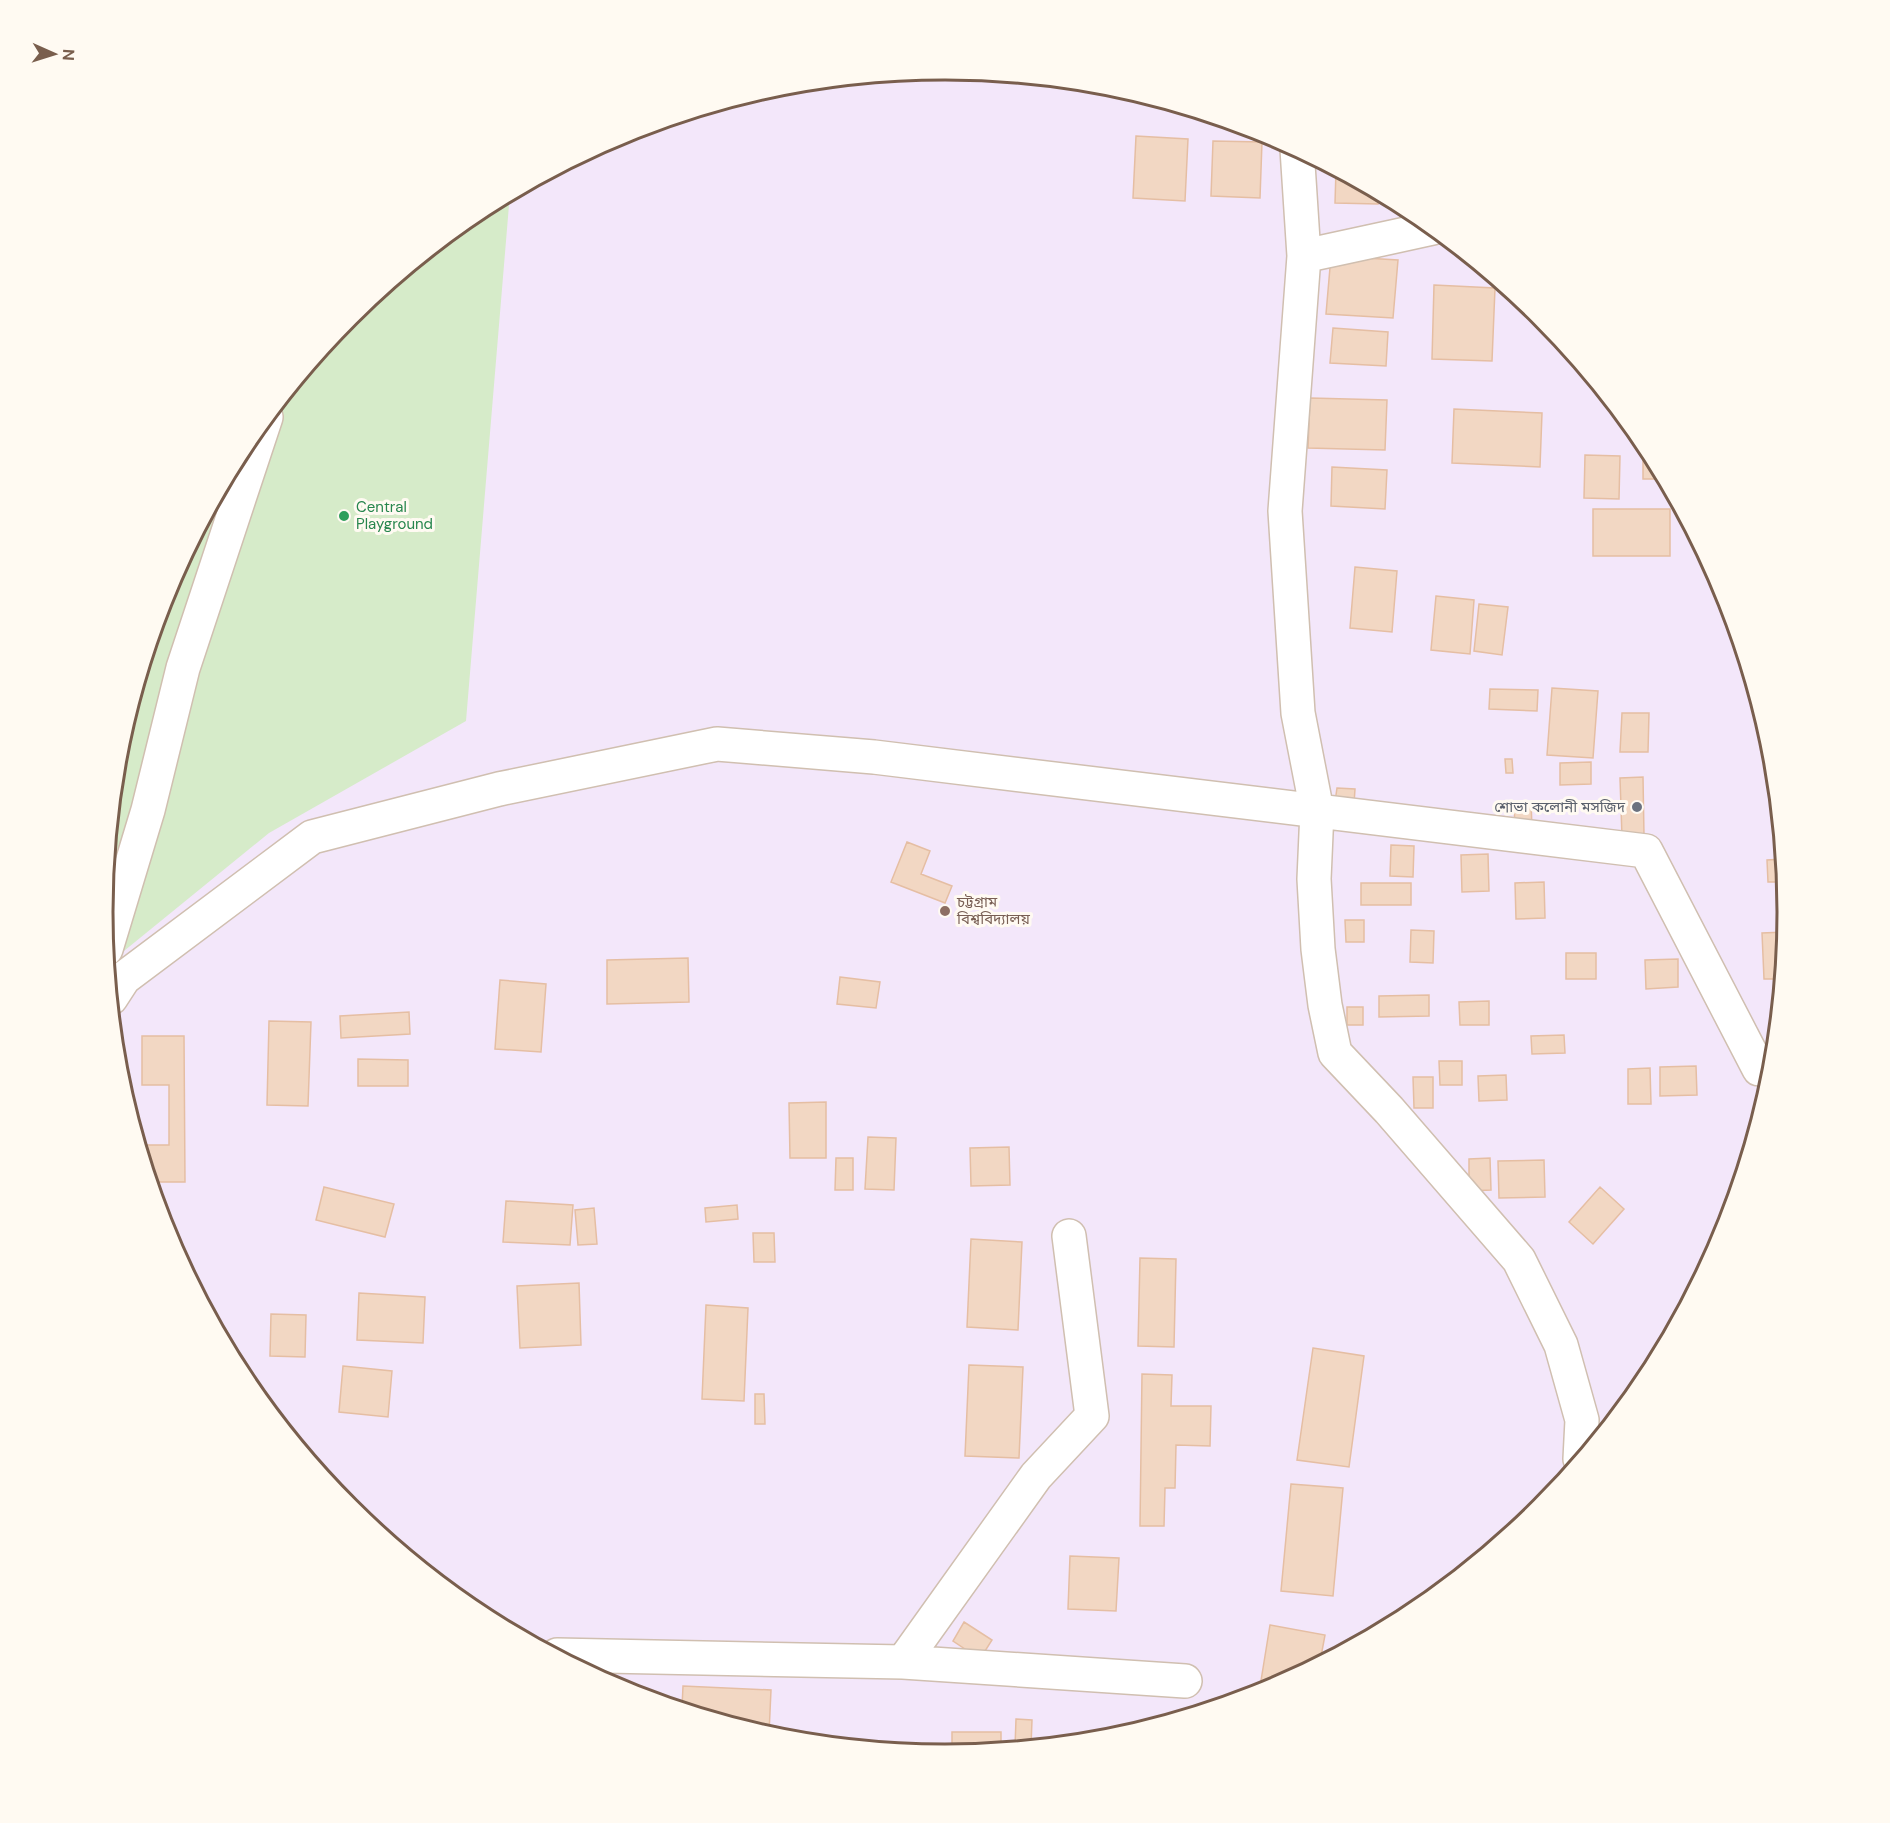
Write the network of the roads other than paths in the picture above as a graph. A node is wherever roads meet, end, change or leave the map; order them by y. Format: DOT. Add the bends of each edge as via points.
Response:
graph roads {
  1 [pos="1298,158"];
  2 [pos="1422,230"];
  3 [pos="1304,256"];
  4 [pos="257,443"];
  5 [pos="1317,811"];
  6 [pos="113,924"];
  7 [pos="117,989"];
  8 [pos="1762,1069"];
  9 [pos="1069,1236"];
  10 [pos="1581,1448"];
  11 [pos="572,1655"];
  12 [pos="903,1662"];
  13 [pos="1185,1681"];
  1 -- 3 [label="street"];
  2 -- 3 [label="street"];
  3 -- 5 [label="street" via="1285,511 1298,713"];
  4 -- 6 [label="street" via="183,668"];
  5 -- 7 [label="street" via="873,757 717,744 499,789 312,837 124,978"];
  5 -- 8 [label="street" via="1647,850"];
  5 -- 10 [label="street" via="1314,879 1318,949 1335,1053 1519,1260 1561,1345 1582,1420"];
  9 -- 12 [label="street" via="1092,1416 1035,1476"];
  11 -- 12 [label="street"];
  12 -- 13 [label="street"];
}
